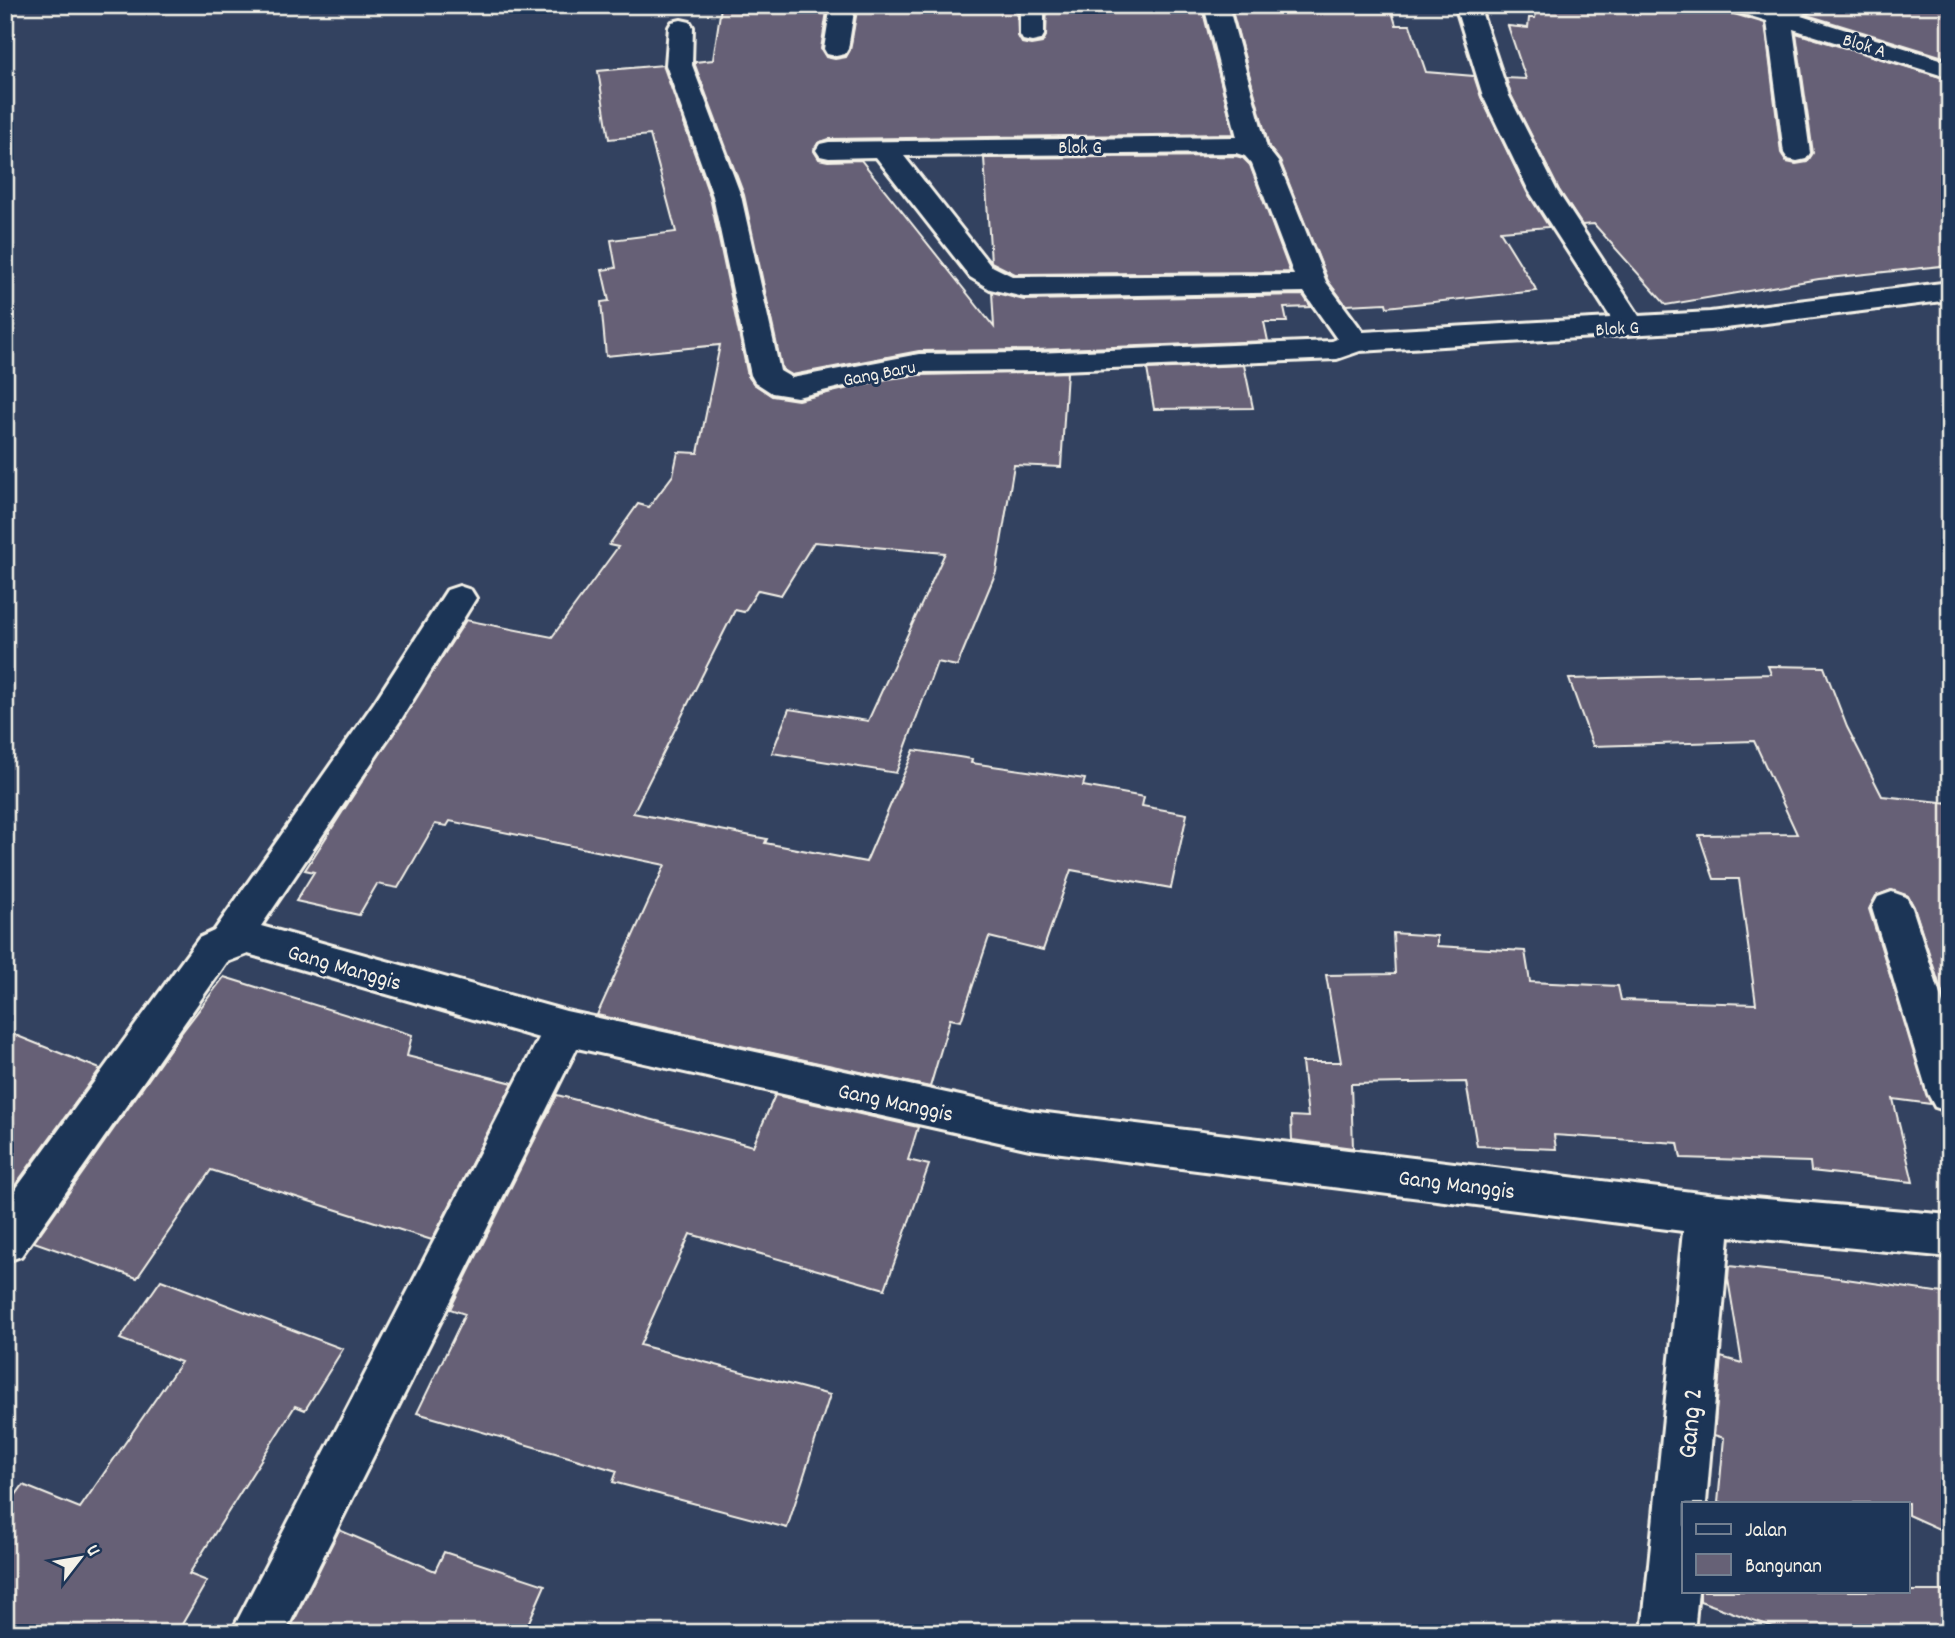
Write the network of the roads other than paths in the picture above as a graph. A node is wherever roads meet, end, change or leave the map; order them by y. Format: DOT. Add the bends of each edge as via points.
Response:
graph roads {
  1 [pos="843,5"];
  2 [pos="1032,5"];
  3 [pos="1216,5"];
  4 [pos="1740,5"];
  5 [pos="1805,5"];
  6 [pos="1475,10"];
  7 [pos="1779,17"];
  8 [pos="681,27"];
  9 [pos="1032,35"];
  10 [pos="836,49"];
  11 [pos="1950,70"];
  12 [pos="884,149"];
  13 [pos="829,150"];
  14 [pos="1254,150"];
  15 [pos="1797,153"];
  16 [pos="1312,283"];
  17 [pos="1950,291"];
  18 [pos="1631,326"];
  19 [pos="1355,342"];
  20 [pos="459,598"];
  21 [pos="1892,908"];
  22 [pos="228,942"];
  23 [pos="566,1028"];
  24 [pos="1950,1094"];
  25 [pos="1708,1214"];
  26 [pos="1950,1236"];
  27 [pos="5,1241"];
  28 [pos="257,1633"];
  29 [pos="1668,1633"];
  1 -- 10 [label="street"];
  2 -- 9 [label="street"];
  3 -- 14 [label="street"];
  4 -- 7 [label="street, Blok A"];
  5 -- 7 [label="street"];
  6 -- 18 [label="street" via="1496,96 1542,191"];
  7 -- 11 [label="street, Blok A"];
  7 -- 15 [label="street"];
  8 -- 19 [label="street, Gang Baru" via="678,65 727,196 766,375 776,383 797,388 919,363 1324,350"];
  12 -- 13 [label="street, Blok G"];
  12 -- 14 [label="street, Blok G" via="1238,145"];
  12 -- 16 [label="street" via="991,280 1024,288"];
  14 -- 16 [label="street" via="1265,162"];
  16 -- 19 [label="street"];
  17 -- 18 [label="street, Blok G" via="1710,321"];
  18 -- 19 [label="street, Blok G"];
  20 -- 22 [label="street" via="387,712"];
  21 -- 24 [label="street"];
  22 -- 23 [label="street, Gang Manggis" via="248,938"];
  22 -- 27 [label="street" via="213,950"];
  23 -- 25 [label="street, Gang Manggis" via="1030,1130"];
  23 -- 28 [label="street"];
  25 -- 26 [label="street, Gang Manggis"];
  25 -- 29 [label="street, Gang 2"];
}
